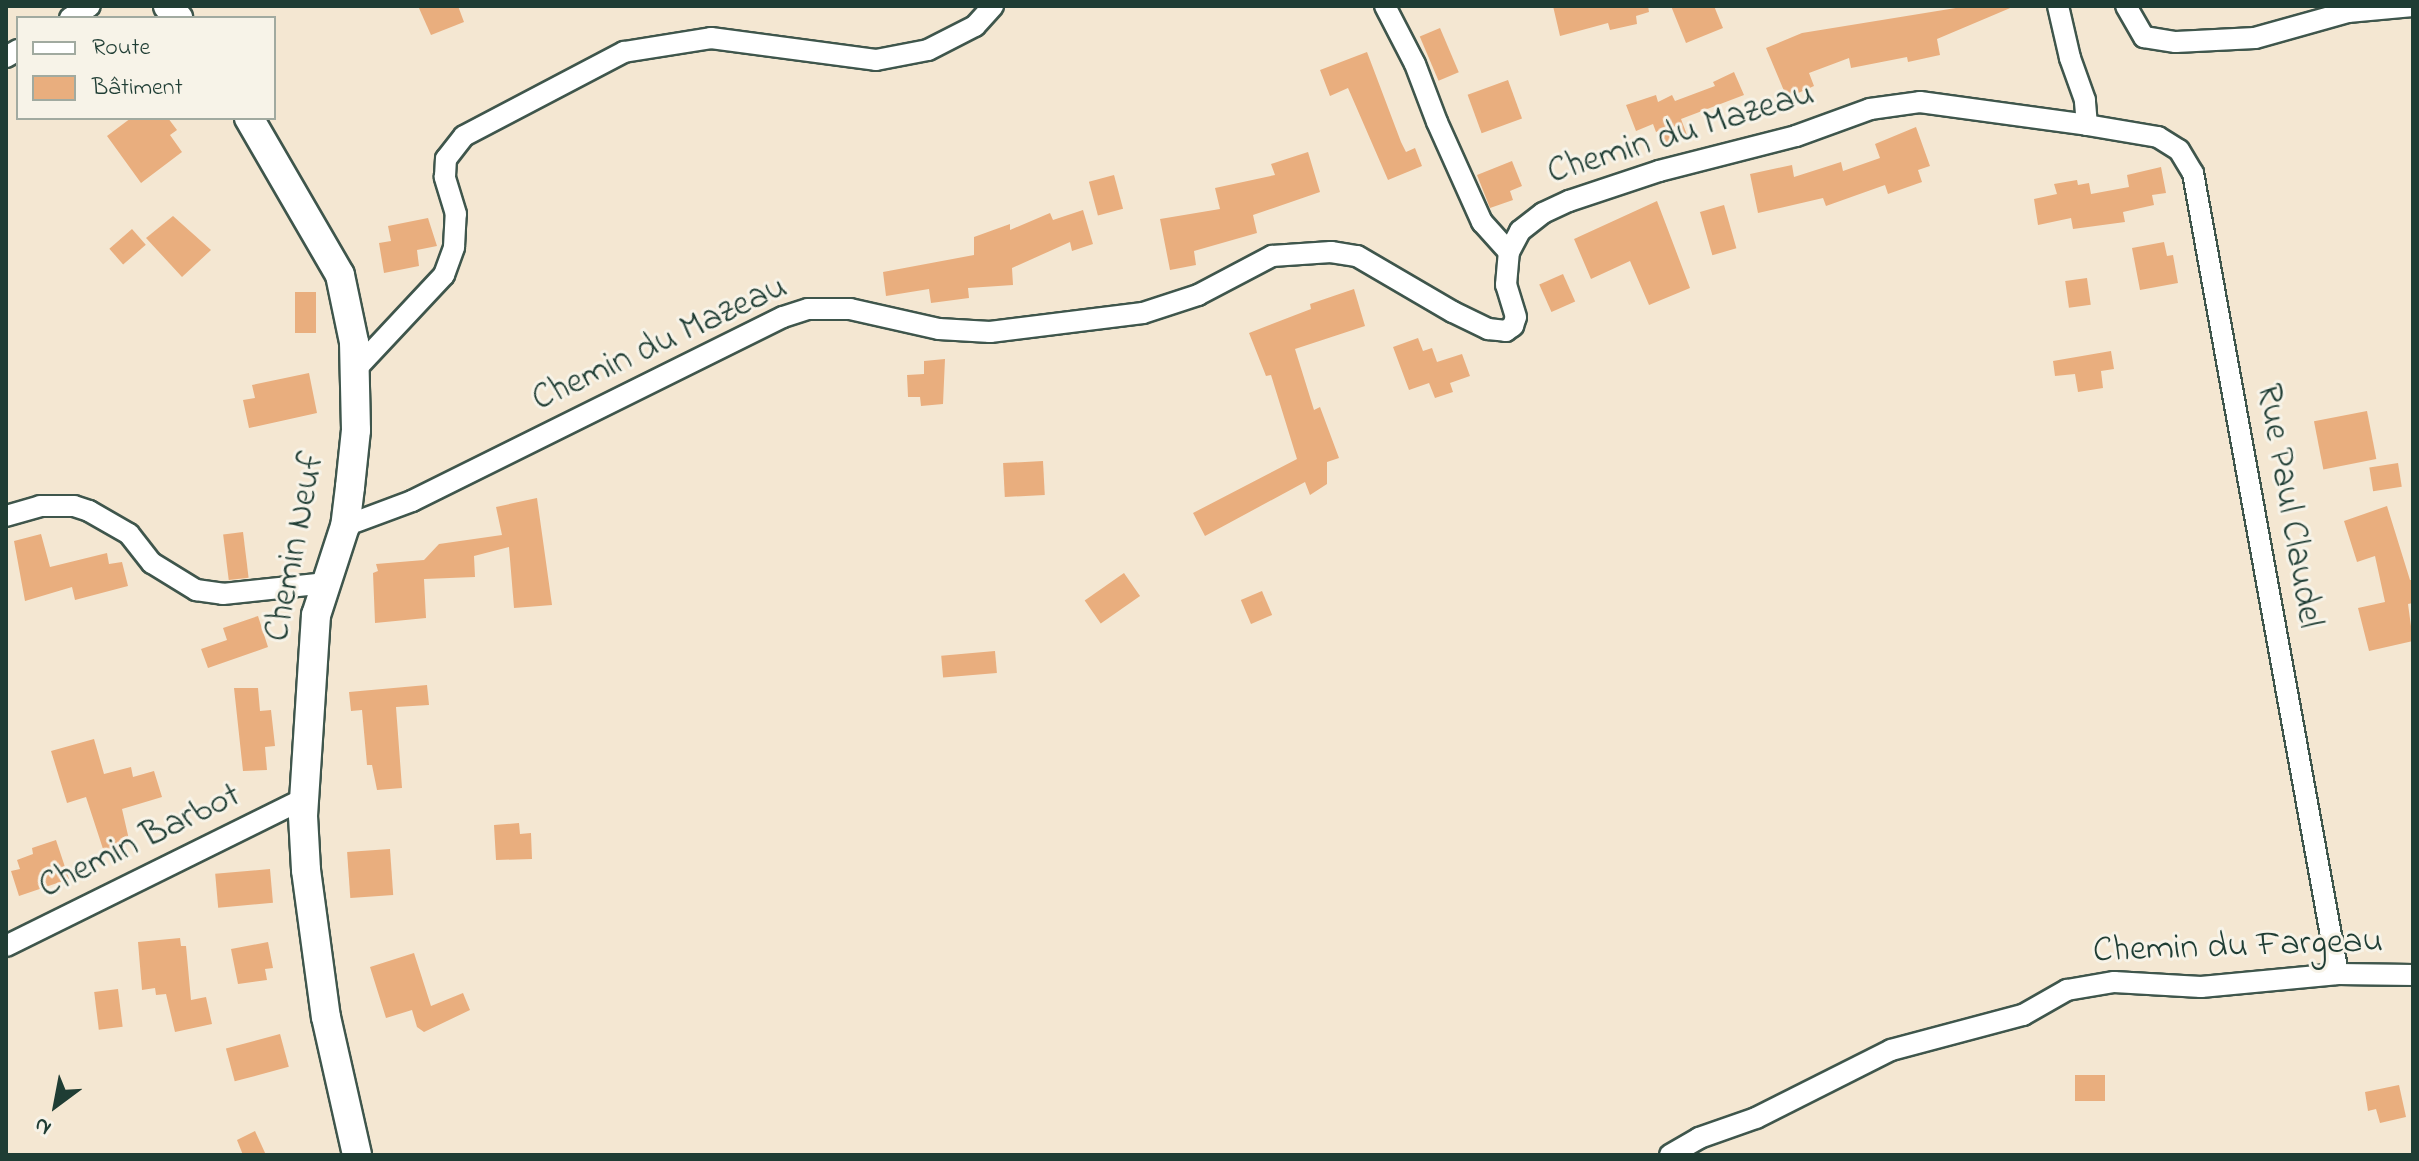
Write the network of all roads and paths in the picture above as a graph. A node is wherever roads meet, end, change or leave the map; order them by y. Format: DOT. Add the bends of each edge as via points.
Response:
graph roads {
  1 [pos="993,6"];
  2 [pos="1385,6"];
  3 [pos="2058,6"];
  4 [pos="2126,6"];
  5 [pos="2413,6"];
  6 [pos="250,120"];
  7 [pos="2087,125"];
  8 [pos="1509,252"];
  9 [pos="356,369"];
  10 [pos="6,516"];
  11 [pos="345,526"];
  12 [pos="326,583"];
  13 [pos="305,798"];
  14 [pos="6,946"];
  15 [pos="2338,974"];
  16 [pos="2413,975"];
  17 [pos="357,1155"];
  18 [pos="1670,1155"];
  1 -- 9 [label="street" via="975,26 928,50 876,60 711,38 624,52 464,136 446,159 445,177 456,214 454,247 444,275"];
  2 -- 8 [label="street" via="1482,222"];
  3 -- 7 [label="street"];
  4 -- 5 [label="street" via="2144,37 2176,42 2255,38 2348,12"];
  6 -- 9 [label="main road, Chemin Neuf" via="340,275"];
  7 -- 8 [label="street, Chemin du Mazeau" via="1920,102 1870,109 1796,136 1659,171 1569,201 1520,231"];
  7 -- 15 [label="street, Rue Paul Claudel" via="2158,137 2179,150 2193,173"];
  8 -- 11 [label="street, Chemin du Mazeau" via="1506,285 1516,317 1506,331 1488,329 1453,312 1357,256 1331,252 1272,256 1198,295 1143,313 990,332 939,329 850,309 808,309 412,501"];
  9 -- 11 [label="main road, Chemin Neuf" via="356,430"];
  10 -- 12 [label="street" via="40,506 89,511 129,534 152,563 196,590 223,594"];
  11 -- 12 [label="main road, Chemin Neuf"];
  12 -- 13 [label="main road, Chemin Neuf" via="316,615"];
  13 -- 14 [label="street, Chemin Barbot"];
  13 -- 17 [label="main road, Chemin Neuf" via="306,870 326,1017"];
  15 -- 16 [label="street, Chemin du Fargeau"];
  15 -- 18 [label="street, Chemin du Fargeau" via="2201,987 2114,982 2067,990 2023,1015 1891,1050"];
}
